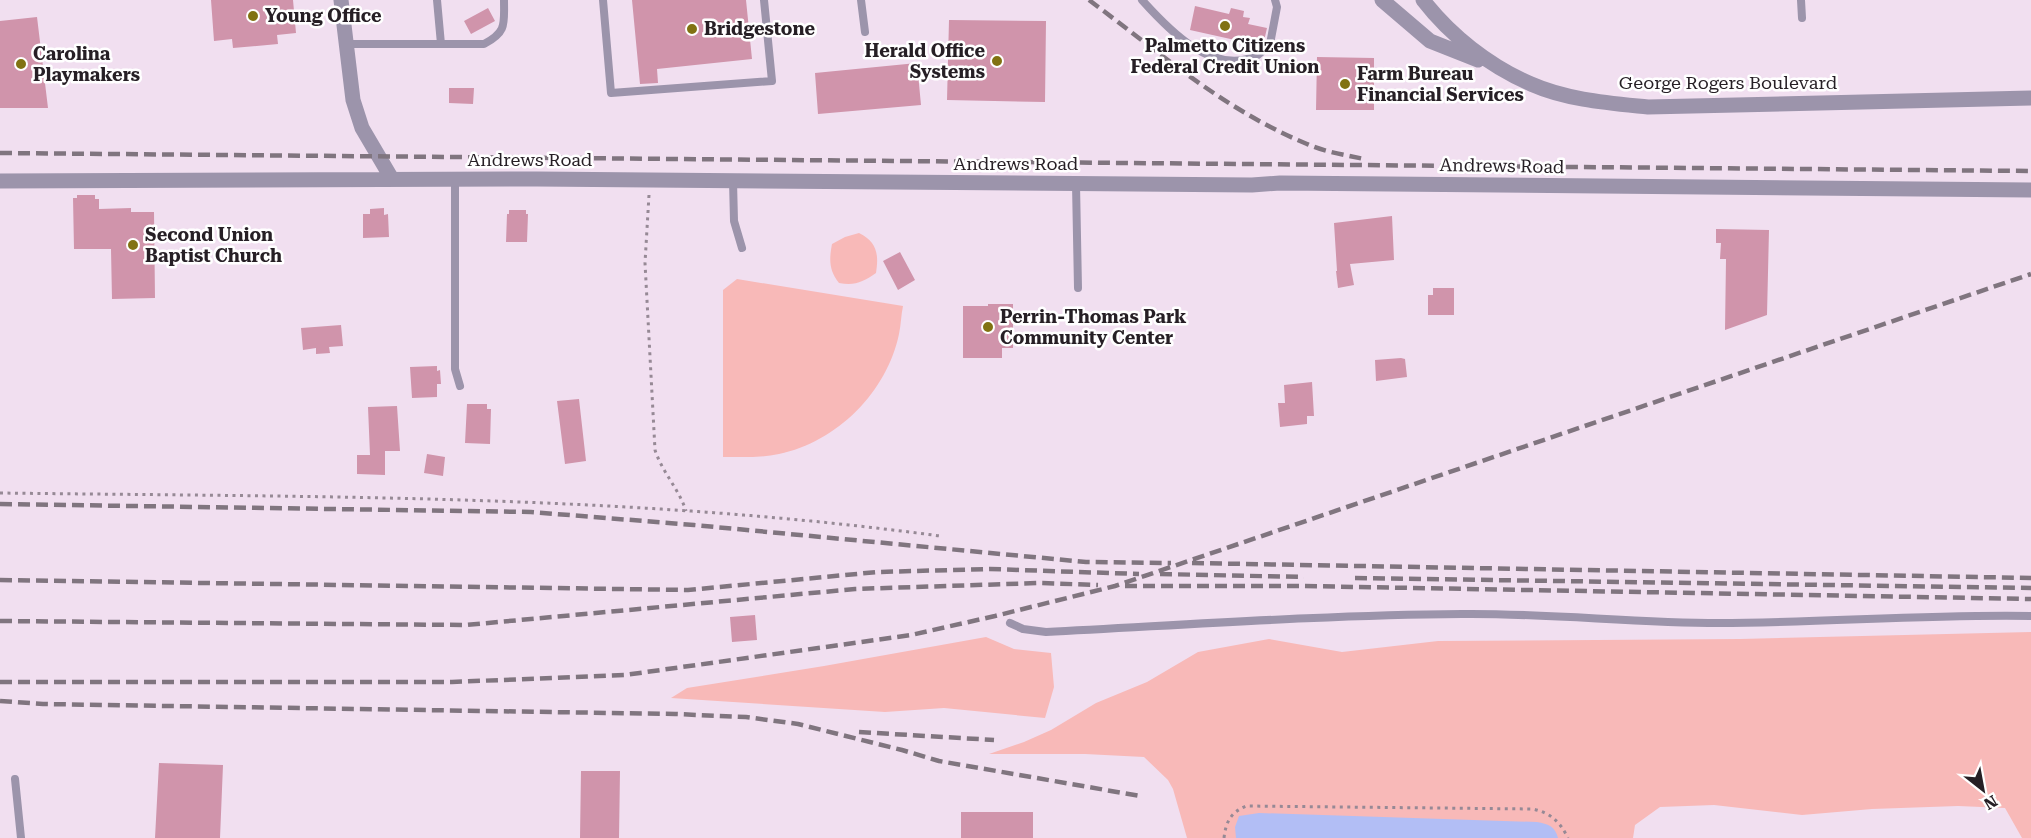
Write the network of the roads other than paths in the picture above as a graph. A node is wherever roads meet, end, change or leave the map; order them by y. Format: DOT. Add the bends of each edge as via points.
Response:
graph roads {
  1 [pos="341,0"];
  2 [pos="436,0"];
  3 [pos="504,0"];
  4 [pos="603,0"];
  5 [pos="764,0"];
  6 [pos="861,0"];
  7 [pos="1142,0"];
  8 [pos="1275,0"];
  9 [pos="1382,0"];
  10 [pos="1423,0"];
  11 [pos="1801,0"];
  12 [pos="1802,18"];
  13 [pos="865,32"];
  14 [pos="346,44"];
  15 [pos="441,44"];
  16 [pos="1514,74"];
  17 [pos="2031,98"];
  18 [pos="392,179"];
  19 [pos="455,180"];
  20 [pos="0,181"];
  21 [pos="733,181"];
  22 [pos="1076,184"];
  23 [pos="2031,190"];
  24 [pos="742,248"];
  25 [pos="1078,288"];
  26 [pos="460,386"];
  27 [pos="2031,616"];
  28 [pos="1010,623"];
  29 [pos="15,779"];
  30 [pos="21,838"];
  1 -- 14 [label="street"];
  2 -- 15 [label="lane"];
  3 -- 15 [label="lane" via="503,28 496,38 484,44"];
  4 -- 5 [label="lane" via="611,93 772,81"];
  6 -- 13 [label="lane"];
  7 -- 8 [label="lane" via="1168,29 1197,49 1226,60 1256,56 1270,44"];
  9 -- 16 [label="street" via="1430,41"];
  10 -- 16 [label="street, George Rogers Boulevard" via="1460,39"];
  11 -- 12 [label="lane"];
  14 -- 15 [label="lane"];
  14 -- 18 [label="street" via="353,100 362,128"];
  16 -- 17 [label="street, George Rogers Boulevard" via="1531,84 1570,96 1648,107"];
  18 -- 19 [label="street, Andrews Road"];
  18 -- 20 [label="street, Andrews Road"];
  19 -- 21 [label="street, Andrews Road"];
  19 -- 26 [label="lane" via="455,369"];
  21 -- 22 [label="street, Andrews Road"];
  21 -- 24 [label="lane" via="734,220"];
  22 -- 23 [label="street, Andrews Road"];
  22 -- 25 [label="lane"];
  27 -- 28 [label="lane" via="1717,623 1463,614 1046,632"];
  29 -- 30 [label="lane"];
}
